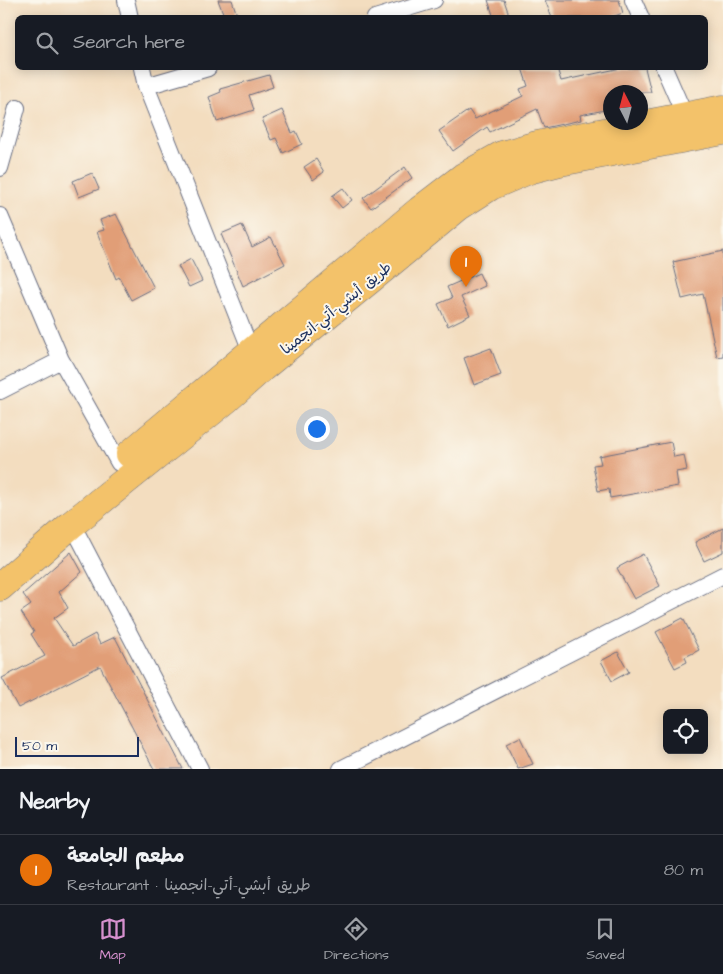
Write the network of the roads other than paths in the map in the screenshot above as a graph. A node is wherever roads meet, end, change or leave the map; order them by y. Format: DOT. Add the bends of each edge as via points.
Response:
graph roads {
  1 [pos="126,0"];
  2 [pos="434,0"];
  3 [pos="633,0"];
  4 [pos="129,15"];
  5 [pos="385,15"];
  6 [pos="640,15"];
  7 [pos="142,70"];
  8 [pos="201,70"];
  9 [pos="665,70"];
  10 [pos="146,86"];
  11 [pos="17,108"];
  12 [pos="723,110"];
  13 [pos="690,127"];
  14 [pos="723,131"];
  15 [pos="0,168"];
  16 [pos="0,216"];
  17 [pos="61,360"];
  18 [pos="256,360"];
  19 [pos="0,391"];
  20 [pos="118,463"];
  21 [pos="72,524"];
  22 [pos="0,562"];
  23 [pos="723,575"];
  24 [pos="0,587"];
  25 [pos="200,769"];
  26 [pos="341,769"];
  1 -- 4 [label="street"];
  2 -- 5 [label="street"];
  3 -- 6 [label="street"];
  7 -- 10 [label="street"];
  8 -- 10 [label="street"];
  9 -- 13 [label="street"];
  10 -- 18 [label="street"];
  11 -- 15 [label="street"];
  12 -- 13 [label="highway"];
  13 -- 14 [label="highway"];
  13 -- 18 [label="highway" via="537,146 502,155 479,166 420,210"];
  16 -- 17 [label="street"];
  17 -- 19 [label="street"];
  17 -- 20 [label="street"];
  18 -- 20 [label="highway"];
  18 -- 21 [label="highway" via="227,399"];
  20 -- 22 [label="highway"];
  21 -- 24 [label="highway"];
  21 -- 25 [label="street"];
  23 -- 26 [label="street"];
}
